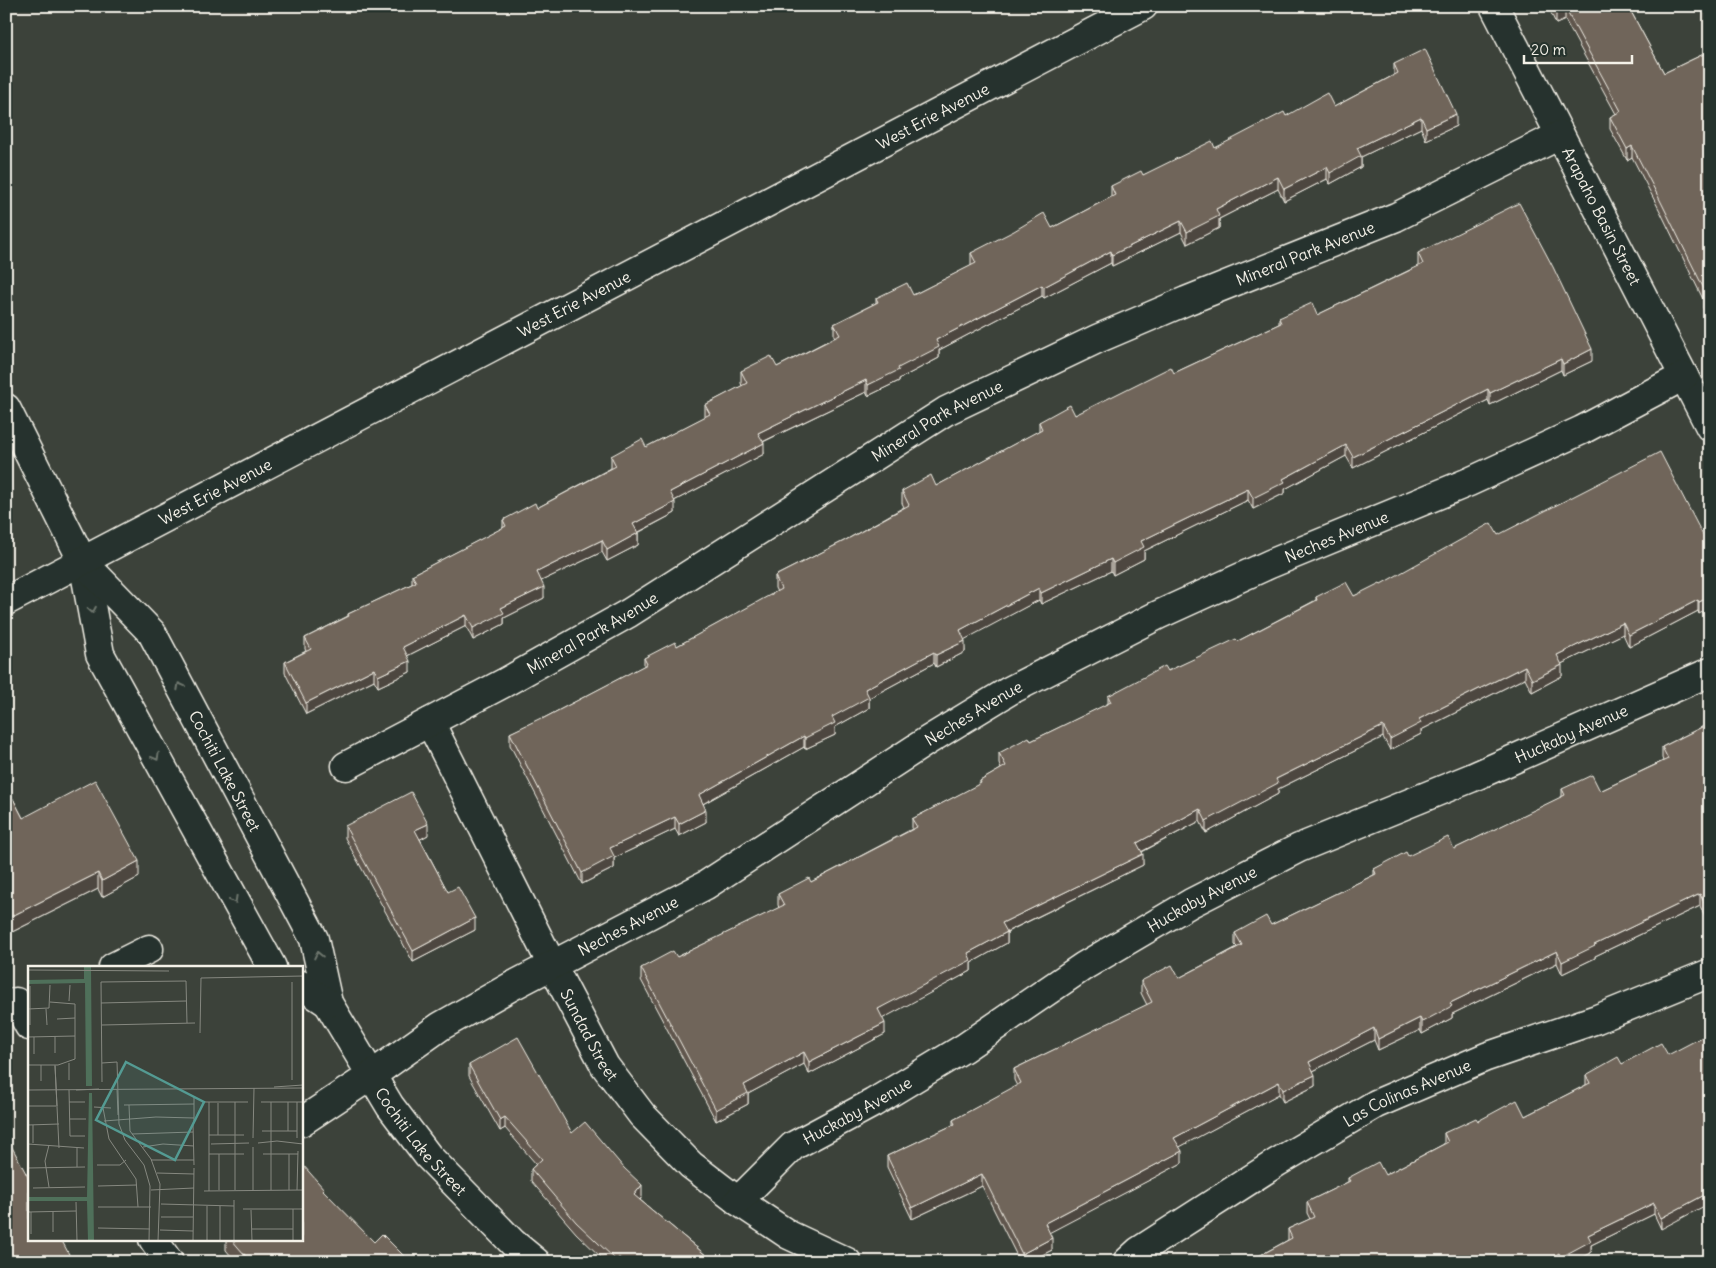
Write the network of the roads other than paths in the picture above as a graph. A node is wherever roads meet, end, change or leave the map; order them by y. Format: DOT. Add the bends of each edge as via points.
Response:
graph roads {
  1 [pos="1143,6"];
  2 [pos="1494,6"];
  3 [pos="1560,135"];
  4 [pos="1684,376"];
  5 [pos="6,408"];
  6 [pos="1710,427"];
  7 [pos="83,562"];
  8 [pos="6,601"];
  9 [pos="1710,672"];
  10 [pos="430,722"];
  11 [pos="346,766"];
  12 [pos="149,949"];
  13 [pos="552,965"];
  14 [pos="115,966"];
  15 [pos="271,966"];
  16 [pos="1710,973"];
  17 [pos="302,986"];
  18 [pos="17,1002"];
  19 [pos="328,1003"];
  20 [pos="28,1024"];
  21 [pos="372,1075"];
  22 [pos="302,1121"];
  23 [pos="738,1201"];
  24 [pos="154,1240"];
  25 [pos="169,1262"];
  26 [pos="536,1262"];
  27 [pos="847,1262"];
  28 [pos="1127,1262"];
  1 -- 7 [label="street, West Erie Avenue"];
  2 -- 3 [label="street, Arapaho Basin Street"];
  3 -- 4 [label="street, Arapaho Basin Street"];
  3 -- 10 [label="street, Mineral Park Avenue" via="1396,218 1106,335 946,411 628,613"];
  4 -- 6 [label="street, Arapaho Basin Street"];
  4 -- 13 [label="street, Neches Avenue" via="1582,430 1469,482 1270,564 1074,657 1009,691 926,741 706,885"];
  5 -- 7 [label="street, Cochiti Lake Street"];
  7 -- 8 [label="street, West Erie Avenue"];
  7 -- 15 [label="street, Cochiti Lake Street, one-way" via="100,654"];
  19 -- 7 [label="street, Cochiti Lake Street, one-way" via="314,939 152,633"];
  9 -- 23 [label="street, Huckaby Avenue" via="1480,774 1298,848 1191,902 1084,966 964,1048 874,1103 793,1146"];
  10 -- 11 [label="street, Mineral Park Avenue"];
  10 -- 13 [label="street, Sundad Street"];
  12 -- 14 [label="street"];
  13 -- 21 [label="street, Neches Avenue" via="441,1026"];
  13 -- 23 [label="street, Sundad Street" via="605,1066 642,1115 691,1165"];
  16 -- 28 [label="street, Las Colinas Avenue" via="1597,1019 1486,1057 1376,1104 1268,1168"];
  17 -- 19 [label="street, Cochiti Lake Street"];
  18 -- 20 [label="street"];
  19 -- 21 [label="street, Cochiti Lake Street"];
  21 -- 22 [label="street, Neches Avenue"];
  21 -- 26 [label="street, Cochiti Lake Street" via="390,1106 428,1156 513,1243"];
  23 -- 27 [label="street, Sundad Street" via="789,1235"];
  24 -- 25 [label="street"];
}
